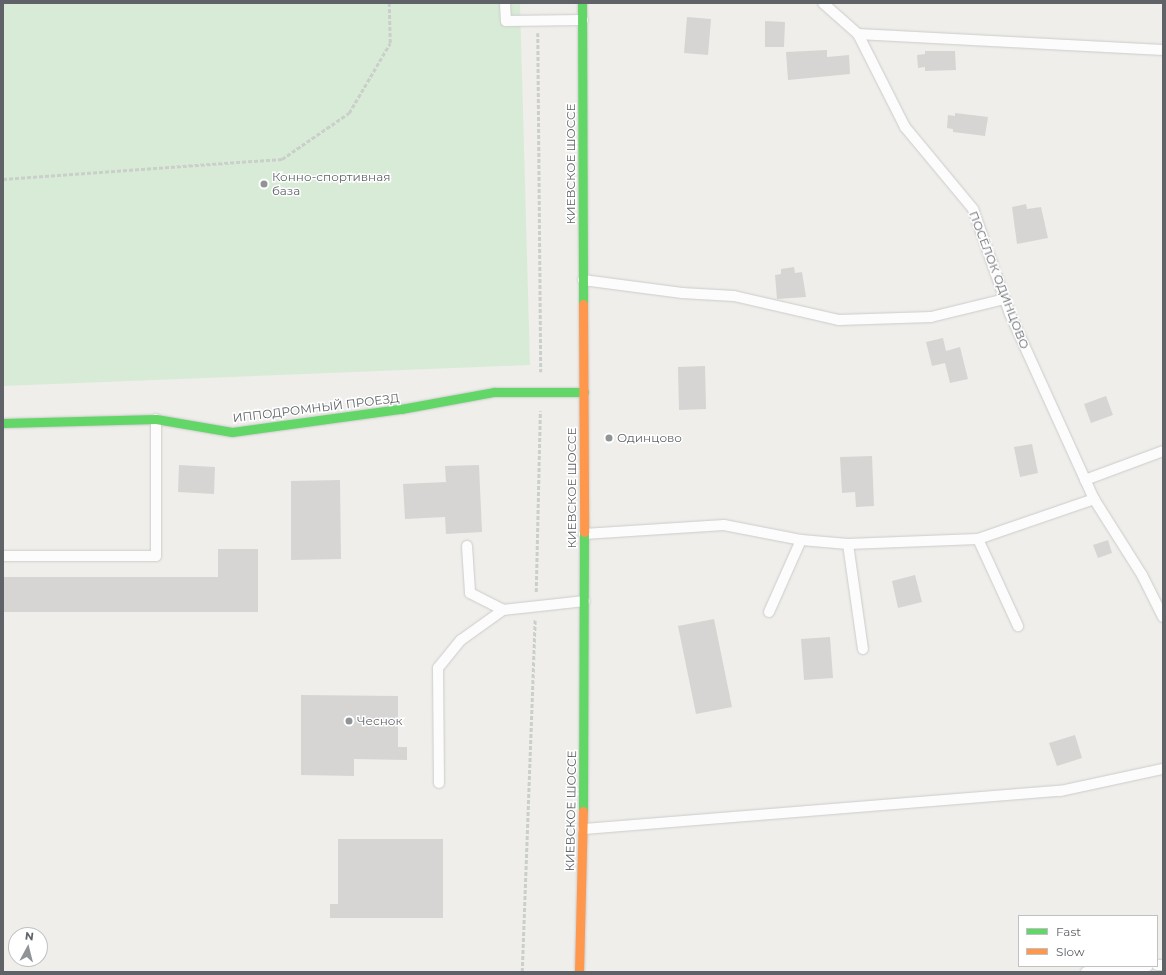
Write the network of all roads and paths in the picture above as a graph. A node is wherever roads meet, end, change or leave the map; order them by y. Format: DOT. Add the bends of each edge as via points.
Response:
graph roads {
  1 [pos="388,3"];
  2 [pos="505,3"];
  3 [pos="582,3"];
  4 [pos="823,3"];
  5 [pos="583,20"];
  6 [pos="538,22"];
  7 [pos="858,34"];
  8 [pos="1163,50"];
  9 [pos="3,179"];
  10 [pos="583,280"];
  11 [pos="1005,299"];
  12 [pos="541,391"];
  13 [pos="584,392"];
  14 [pos="156,419"];
  15 [pos="3,422"];
  16 [pos="1163,451"];
  17 [pos="1085,480"];
  18 [pos="1094,499"];
  19 [pos="584,534"];
  20 [pos="978,539"];
  21 [pos="801,540"];
  22 [pos="848,544"];
  23 [pos="467,546"];
  24 [pos="3,556"];
  25 [pos="585,601"];
  26 [pos="536,605"];
  27 [pos="503,610"];
  28 [pos="769,612"];
  29 [pos="1163,616"];
  30 [pos="1018,626"];
  31 [pos="863,648"];
  32 [pos="1163,769"];
  33 [pos="439,783"];
  34 [pos="582,829"];
  35 [pos="1138,967"];
  36 [pos="522,972"];
  37 [pos="579,972"];
  38 [pos="1086,972"];
  1 -- 9 [label="path" via="390,43 349,113 282,159"];
  2 -- 6 [label="lane" via="506,21"];
  3 -- 5 [label="main road, КИЕВСКОЕ ШОССЕ"];
  4 -- 7 [label="lane, ПОСЁЛОК ОДИНЦОВО"];
  5 -- 6 [label="lane"];
  5 -- 10 [label="main road, КИЕВСКОЕ ШОССЕ"];
  6 -- 12 [label="path"];
  7 -- 8 [label="lane"];
  7 -- 11 [label="lane, ПОСЁЛОК ОДИНЦОВО" via="905,127 973,209"];
  10 -- 11 [label="lane" via="682,293 734,296 839,320 931,317"];
  10 -- 13 [label="main road, КИЕВСКОЕ ШОССЕ"];
  11 -- 17 [label="lane, ПОСЁЛОК ОДИНЦОВО"];
  12 -- 13 [label="main road, ИППОДРОМНЫЙ ПРОЕЗД"];
  12 -- 14 [label="main road, ИППОДРОМНЫЙ ПРОЕЗД" via="494,392 401,409 232,432"];
  12 -- 26 [label="path"];
  13 -- 19 [label="main road, КИЕВСКОЕ ШОССЕ"];
  14 -- 15 [label="main road, ИППОДРОМНЫЙ ПРОЕЗД"];
  14 -- 24 [label="lane" via="156,556"];
  16 -- 17 [label="lane"];
  17 -- 18 [label="lane, ПОСЁЛОК ОДИНЦОВО"];
  18 -- 20 [label="lane"];
  18 -- 29 [label="lane, ПОСЁЛОК ОДИНЦОВО" via="1142,575"];
  19 -- 21 [label="lane" via="724,525"];
  19 -- 25 [label="main road, КИЕВСКОЕ ШОССЕ"];
  20 -- 22 [label="lane"];
  20 -- 30 [label="lane"];
  21 -- 22 [label="lane"];
  21 -- 28 [label="lane"];
  22 -- 31 [label="lane"];
  23 -- 27 [label="lane" via="470,593"];
  25 -- 26 [label="lane"];
  25 -- 34 [label="main road, КИЕВСКОЕ ШОССЕ"];
  26 -- 27 [label="lane"];
  26 -- 36 [label="path"];
  27 -- 33 [label="lane" via="461,640 438,668"];
  32 -- 34 [label="lane" via="1060,791"];
  34 -- 37 [label="main road, КИЕВСКОЕ ШОССЕ"];
  35 -- 38 [label="lane"];
}
